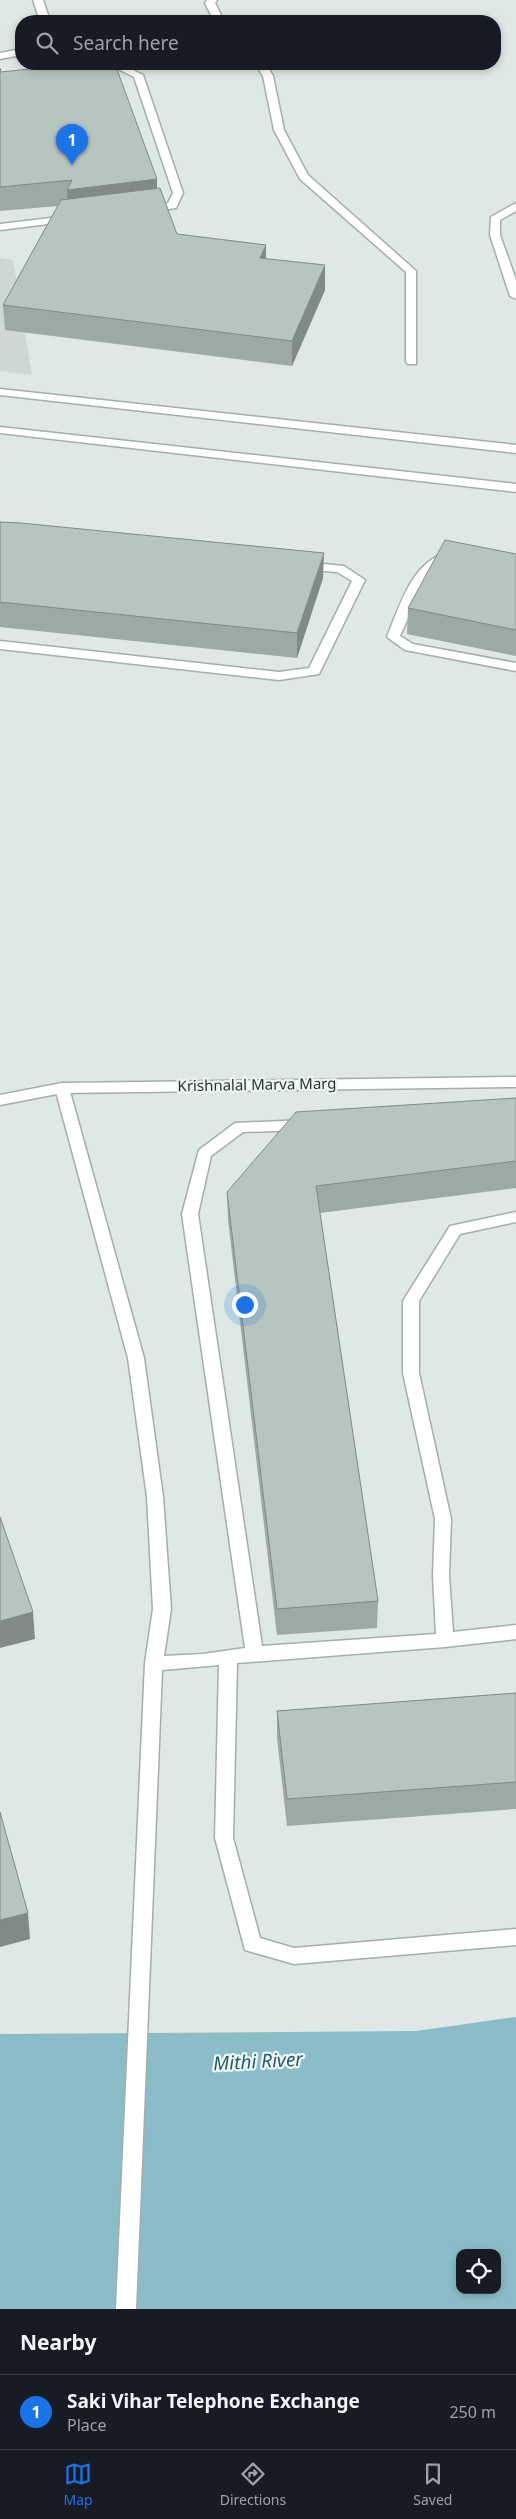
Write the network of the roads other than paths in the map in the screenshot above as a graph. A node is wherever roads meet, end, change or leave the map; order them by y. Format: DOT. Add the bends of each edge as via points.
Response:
graph roads {
  1 [pos="38,0"];
  2 [pos="212,0"];
  3 [pos="43,15"];
  4 [pos="216,15"];
  5 [pos="15,53"];
  6 [pos="0,56"];
  7 [pos="126,70"];
  8 [pos="264,70"];
  9 [pos="516,206"];
  10 [pos="134,211"];
  11 [pos="77,218"];
  12 [pos="0,227"];
  13 [pos="516,296"];
  14 [pos="412,362"];
  15 [pos="0,392"];
  16 [pos="0,430"];
  17 [pos="516,449"];
  18 [pos="516,488"];
  19 [pos="461,556"];
  20 [pos="291,564"];
  21 [pos="0,645"];
  22 [pos="516,667"];
  23 [pos="516,1082"];
  24 [pos="62,1088"];
  25 [pos="0,1100"];
  26 [pos="319,1124"];
  27 [pos="516,1217"];
  28 [pos="516,1632"];
  29 [pos="445,1640"];
  30 [pos="254,1654"];
  31 [pos="228,1657"];
  32 [pos="154,1663"];
  33 [pos="516,1937"];
  34 [pos="126,2309"];
  1 -- 3 [label="street"];
  2 -- 4 [label="street" via="210,3"];
  5 -- 6 [label="street"];
  7 -- 10 [label="street" via="138,76 178,193 172,206"];
  8 -- 14 [label="street" via="279,130 304,176 411,271"];
  9 -- 13 [label="street" via="495,219 495,235"];
  11 -- 12 [label="street"];
  15 -- 17 [label="street"];
  16 -- 18 [label="street"];
  19 -- 22 [label="street" via="438,559 421,572 393,637 409,647"];
  20 -- 21 [label="street" via="340,569 359,580 314,671 279,676"];
  23 -- 24 [label="street, Krishnalal Marva Marg"];
  24 -- 25 [label="street, Krishnalal Marva Marg"];
  24 -- 32 [label="street" via="136,1358 155,1497 162,1609"];
  26 -- 30 [label="street" via="240,1127 204,1154 190,1214"];
  27 -- 29 [label="street" via="455,1230 412,1301 411,1373 443,1519 440,1576"];
  28 -- 29 [label="street"];
  29 -- 30 [label="street"];
  30 -- 31 [label="street"];
  31 -- 32 [label="street"];
  31 -- 33 [label="street" via="224,1838 252,1944 294,1956"];
  32 -- 34 [label="street"];
}
